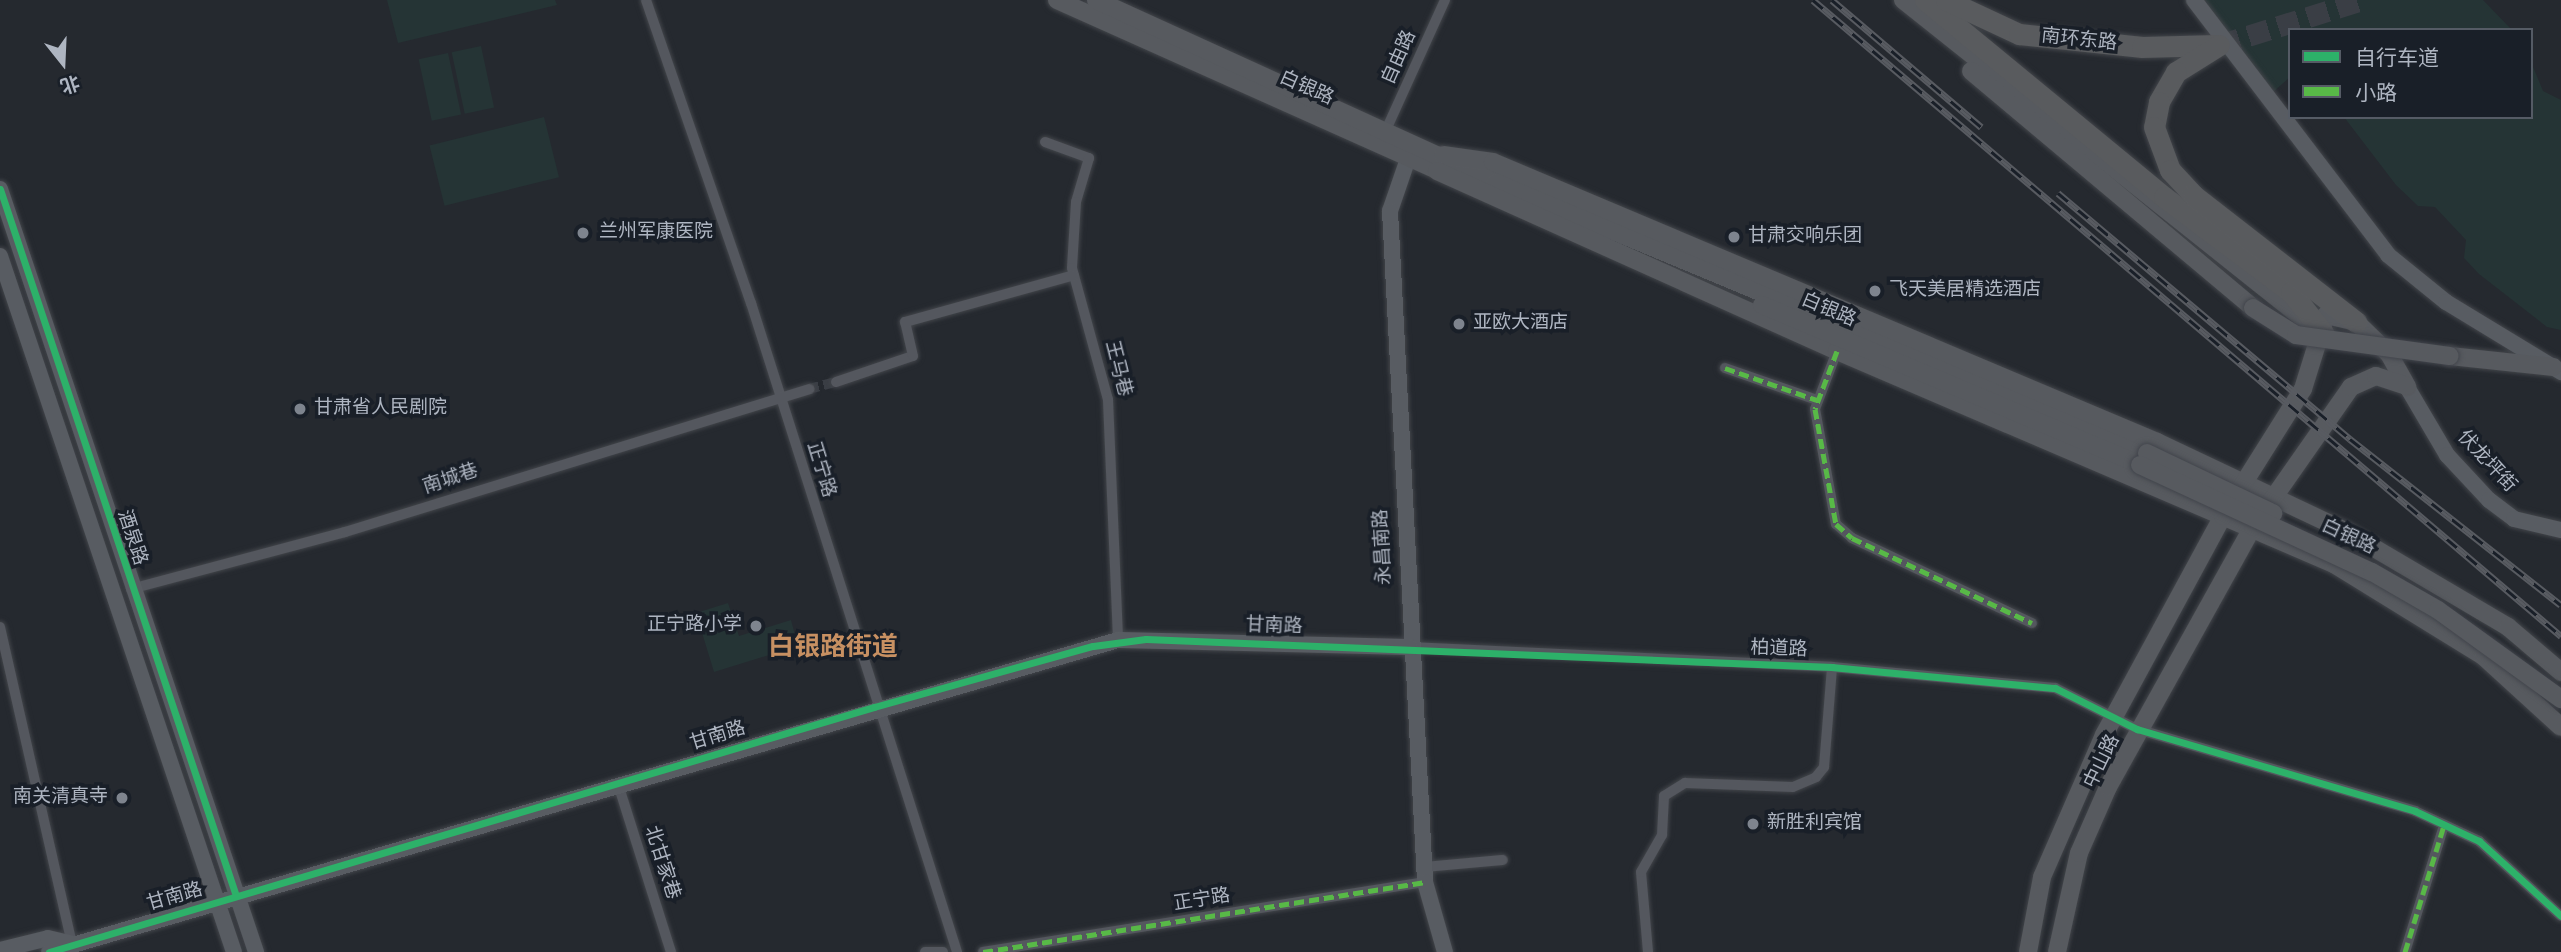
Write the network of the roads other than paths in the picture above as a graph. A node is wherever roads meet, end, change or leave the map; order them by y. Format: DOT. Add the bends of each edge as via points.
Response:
graph roads {
  1 [pos="646,0"];
  2 [pos="1057,0"];
  3 [pos="1096,0"];
  4 [pos="1445,0"];
  5 [pos="1903,0"];
  6 [pos="1925,0"];
  7 [pos="1946,0"];
  8 [pos="2194,0"];
  9 [pos="1929,24"];
  10 [pos="1386,130"];
  11 [pos="1045,142"];
  12 [pos="1411,150"];
  13 [pos="1440,163"];
  14 [pos="1495,186"];
  15 [pos="0,189"];
  16 [pos="0,256"];
  17 [pos="1074,275"];
  18 [pos="4,281"];
  19 [pos="2356,322"];
  20 [pos="2324,334"];
  21 [pos="1836,351"];
  22 [pos="1725,368"];
  23 [pos="2557,370"];
  24 [pos="836,382"];
  25 [pos="2407,387"];
  26 [pos="809,389"];
  27 [pos="780,397"];
  28 [pos="1817,400"];
  29 [pos="2246,487"];
  30 [pos="2272,500"];
  31 [pos="2224,516"];
  32 [pos="2253,527"];
  33 [pos="2561,530"];
  34 [pos="131,589"];
  35 [pos="2032,623"];
  36 [pos="0,627"];
  37 [pos="1118,640"];
  38 [pos="1410,647"];
  39 [pos="1832,667"];
  40 [pos="2561,672"];
  41 [pos="2561,685"];
  42 [pos="2561,699"];
  43 [pos="874,707"];
  44 [pos="2115,718"];
  45 [pos="2561,727"];
  46 [pos="2137,729"];
  47 [pos="618,784"];
  48 [pos="2444,825"];
  49 [pos="1503,860"];
  50 [pos="1425,875"];
  51 [pos="236,896"];
  52 [pos="217,902"];
  53 [pos="2561,916"];
  54 [pos="72,943"];
  55 [pos="0,950"];
  56 [pos="48,952"];
  57 [pos="234,952"];
  58 [pos="256,952"];
  59 [pos="671,952"];
  60 [pos="925,952"];
  61 [pos="943,952"];
  62 [pos="957,952"];
  63 [pos="983,952"];
  64 [pos="1445,952"];
  65 [pos="1648,952"];
  66 [pos="2028,952"];
  67 [pos="2057,952"];
  68 [pos="2405,952"];
  1 -- 27 [label="street, 正宁路"];
  2 -- 12 [label="main road, 白银路"];
  3 -- 10 [label="main road, 白银路"];
  4 -- 10 [label="street, 自由路"];
  5 -- 9 [label="main road"];
  6 -- 20 [label="highway" via="2164,197 2291,292"];
  7 -- 19 [label="highway, 南环东路" via="2018,34 2067,42 2219,45 2176,72 2159,102 2154,127 2170,170 2193,195"];
  8 -- 23 [label="main road" via="2388,255 2446,302"];
  9 -- 20 [label="main road"];
  9 -- 23 [label="main road, bridge" via="2055,147 2253,308 2296,335"];
  10 -- 12 [label="main road, 白银路"];
  11 -- 17 [label="street, 王马巷" via="1089,158 1076,202"];
  12 -- 13 [label="main road, 白银路"];
  12 -- 38 [label="main road, 永昌南路" via="1390,211"];
  13 -- 14 [label="main road, 白银路"];
  13 -- 21 [label="main road"];
  13 -- 29 [label="main road" via="1493,162 2157,442"];
  14 -- 41 [label="main road, 白银路, bridge" via="2147,453 2377,563"];
  14 -- 42 [label="main road, 白银路, bridge" via="2140,465 2372,572 2438,610"];
  15 -- 34 [label="main road, 酒泉路"];
  16 -- 18 [label="main road, 酒泉路"];
  17 -- 24 [label="street" via="905,322 912,356"];
  17 -- 37 [label="street, 王马巷" via="1108,400"];
  18 -- 52 [label="main road, 酒泉路"];
  19 -- 20 [label="main road" via="2326,316"];
  19 -- 25 [label="main road" via="2389,354"];
  20 -- 29 [label="main road, 中山路" via="2303,389"];
  21 -- 28 [label="street"];
  21 -- 31 [label="main road"];
  22 -- 28 [label="street"];
  25 -- 30 [label="main road, 中山路" via="2376,376 2351,387"];
  25 -- 33 [label="main road, 伏龙坪街" via="2446,456 2489,500 2523,523"];
  26 -- 27 [label="street, 南城巷"];
  27 -- 34 [label="street, 南城巷" via="345,532"];
  27 -- 43 [label="street, 正宁路"];
  28 -- 35 [label="street" via="1819,453 1836,524 1852,538"];
  29 -- 30 [label="main road"];
  29 -- 31 [label="main road, 中山路"];
  30 -- 32 [label="main road, 中山路"];
  30 -- 40 [label="main road" via="2347,532 2508,627"];
  31 -- 32 [label="main road"];
  31 -- 44 [label="main road, 中山路"];
  32 -- 45 [label="main road" via="2334,564 2483,656"];
  32 -- 46 [label="main road, 中山路"];
  34 -- 51 [label="main road, 酒泉路"];
  36 -- 54 [label="street"];
  37 -- 38 [label="main road, 甘南路"];
  37 -- 43 [label="main road, 甘南路"];
  38 -- 39 [label="street, 柏道路"];
  38 -- 50 [label="main road, 永昌南路"];
  39 -- 44 [label="street, 柏道路" via="2055,688"];
  39 -- 65 [label="street" via="1824,767 1816,777 1794,787 1685,783 1664,796 1662,835 1641,872"];
  43 -- 47 [label="main road, 甘南路"];
  43 -- 62 [label="street, 正宁路"];
  44 -- 46 [label="street, 柏道路"];
  44 -- 66 [label="main road, 中山路" via="2048,861"];
  46 -- 48 [label="street, 柏道路"];
  46 -- 67 [label="main road, 中山路" via="2079,853"];
  47 -- 51 [label="main road, 甘南路"];
  47 -- 59 [label="street, 北甘家巷"];
  48 -- 53 [label="street, 柏道路" via="2479,841"];
  48 -- 68 [label="street"];
  49 -- 50 [label="street, 正宁路"];
  50 -- 63 [label="street, 正宁路"];
  50 -- 64 [label="main road, 永昌南路"];
  51 -- 52 [label="main road, 甘南路"];
  51 -- 58 [label="main road, 酒泉路"];
  52 -- 54 [label="main road, 甘南路"];
  52 -- 57 [label="main road, 酒泉路"];
  54 -- 55 [label="main road, 甘南路" via="48,939"];
  54 -- 56 [label="main road, 甘南路"];
  60 -- 61 [label="street"];
}
